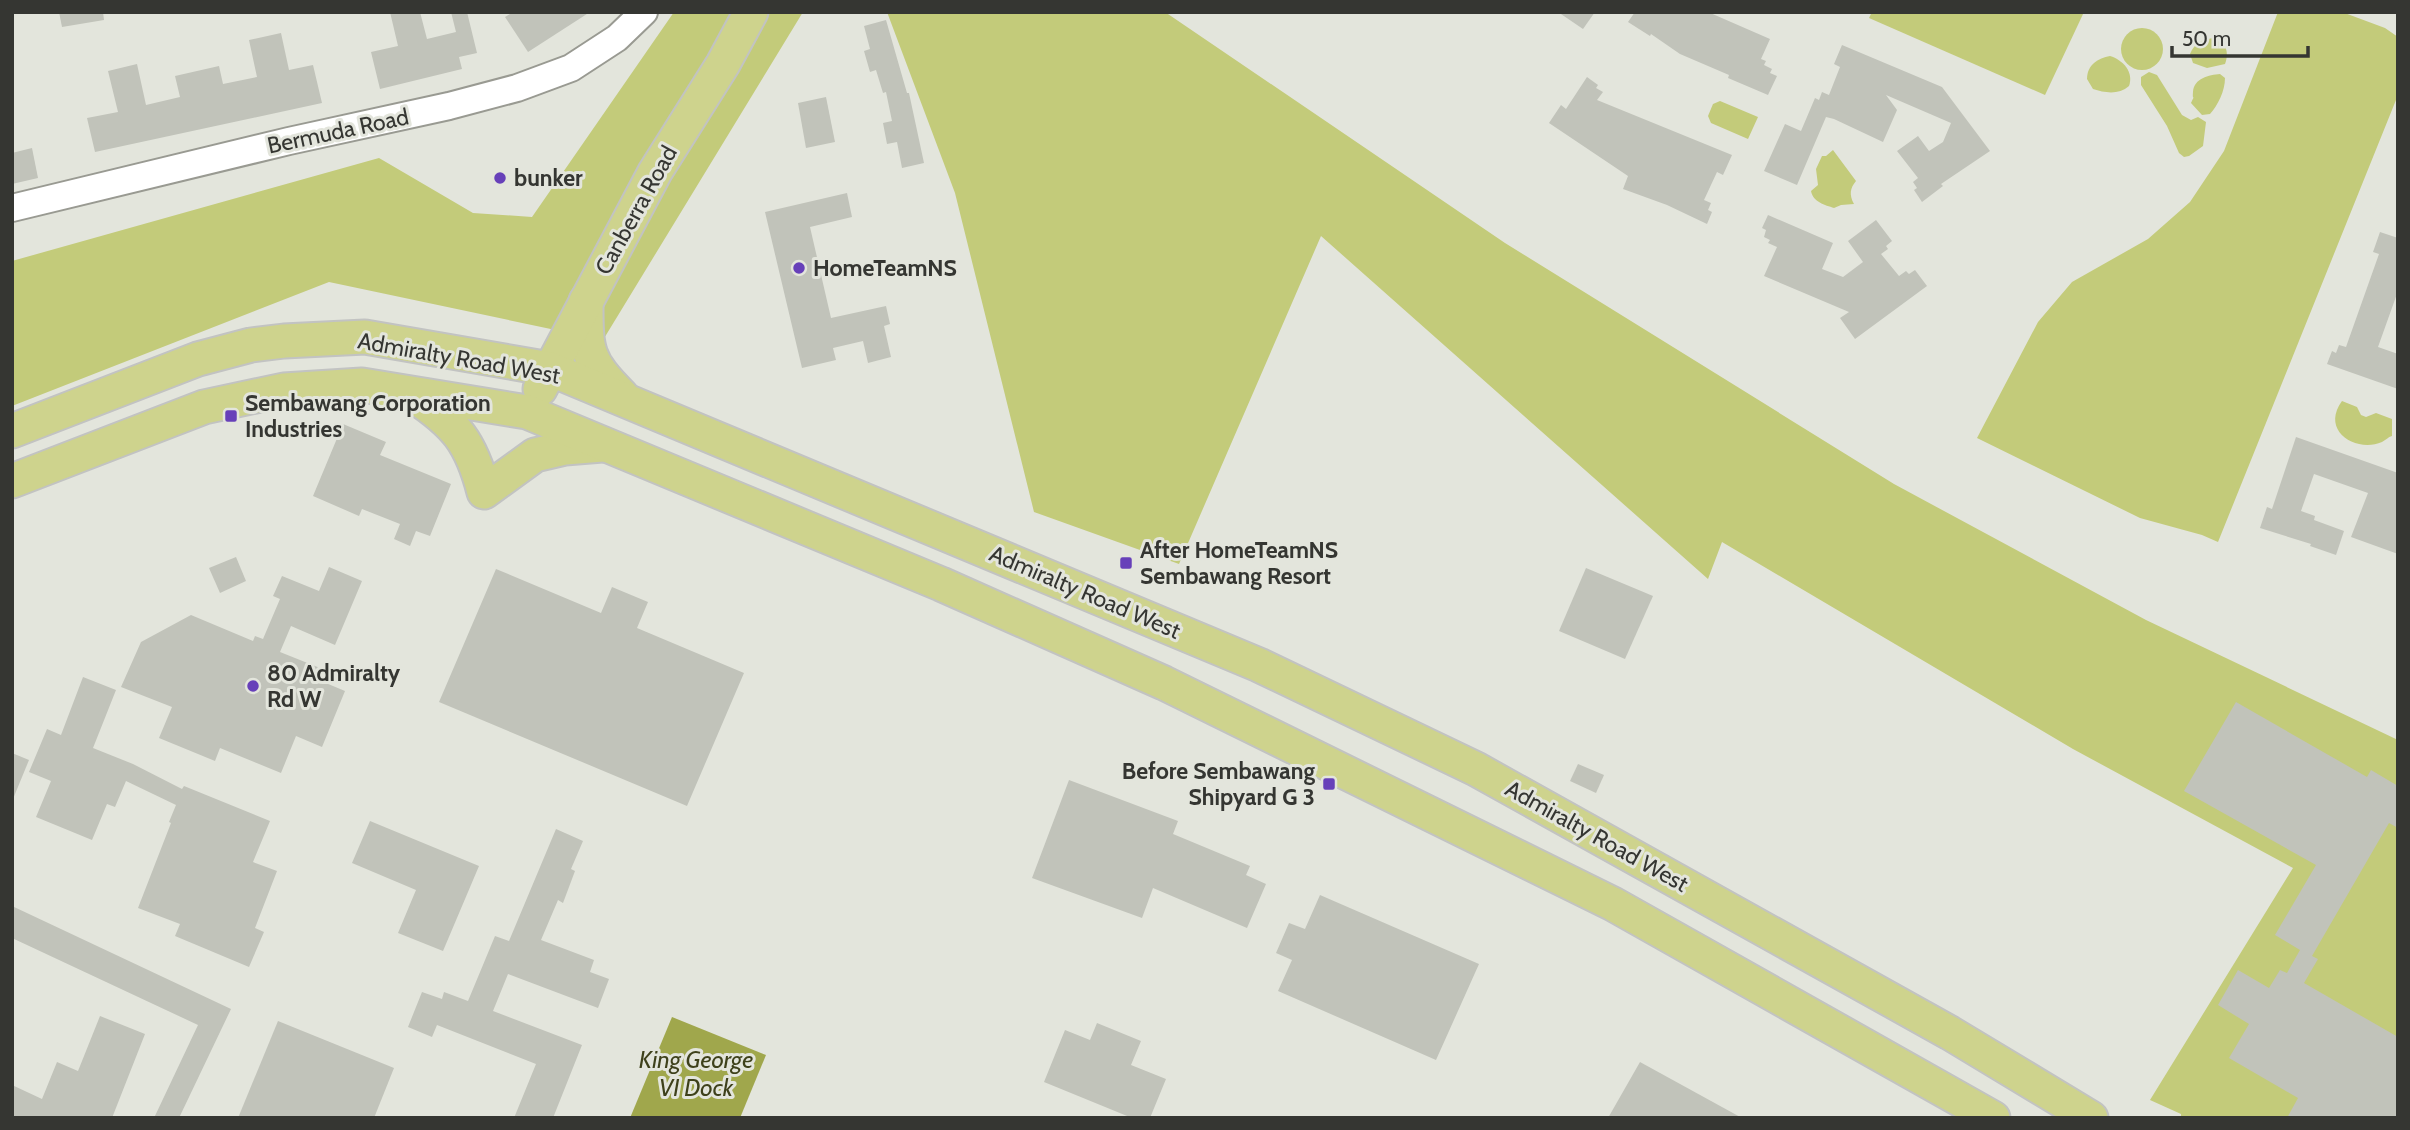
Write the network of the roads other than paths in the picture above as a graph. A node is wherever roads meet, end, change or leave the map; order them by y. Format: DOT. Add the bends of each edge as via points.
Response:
graph roads {
  1 [pos="644,12"];
  2 [pos="751,12"];
  3 [pos="12,208"];
  4 [pos="586,300"];
  5 [pos="551,369"];
  6 [pos="410,393"];
  7 [pos="627,400"];
  8 [pos="527,412"];
  9 [pos="12,431"];
  10 [pos="608,444"];
  11 [pos="12,481"];
  12 [pos="896,513"];
  13 [pos="941,584"];
  14 [pos="1993,1118"];
  15 [pos="2091,1118"];
  1 -- 3 [label="street, Bermuda Road" via="617,38 571,68 517,88"];
  2 -- 4 [label="main road, Canberra Road" via="654,172"];
  4 -- 5 [label="main road, Canberra Road"];
  4 -- 7 [label="main road" via="586,340 593,362"];
  5 -- 7 [label="main road, Admiralty Road West"];
  5 -- 8 [label="main road, Canberra Road"];
  5 -- 9 [label="main road, Admiralty Road West" via="365,337 284,341 198,359"];
  6 -- 8 [label="main road, Admiralty Road West"];
  6 -- 10 [label="main road" via="449,420 477,464 484,492 535,455"];
  6 -- 11 [label="main road, Admiralty Road West" via="362,385 284,390 204,407"];
  7 -- 12 [label="main road, Admiralty Road West"];
  8 -- 10 [label="main road, Admiralty Road West"];
  10 -- 13 [label="main road, Admiralty Road West"];
  12 -- 13 [label="main road" via="932,536 945,551 948,566"];
  12 -- 15 [label="main road, Admiralty Road West" via="1259,665 1476,769 1950,1033"];
  13 -- 14 [label="main road, Admiralty Road West" via="1164,683 1542,867"];
}
